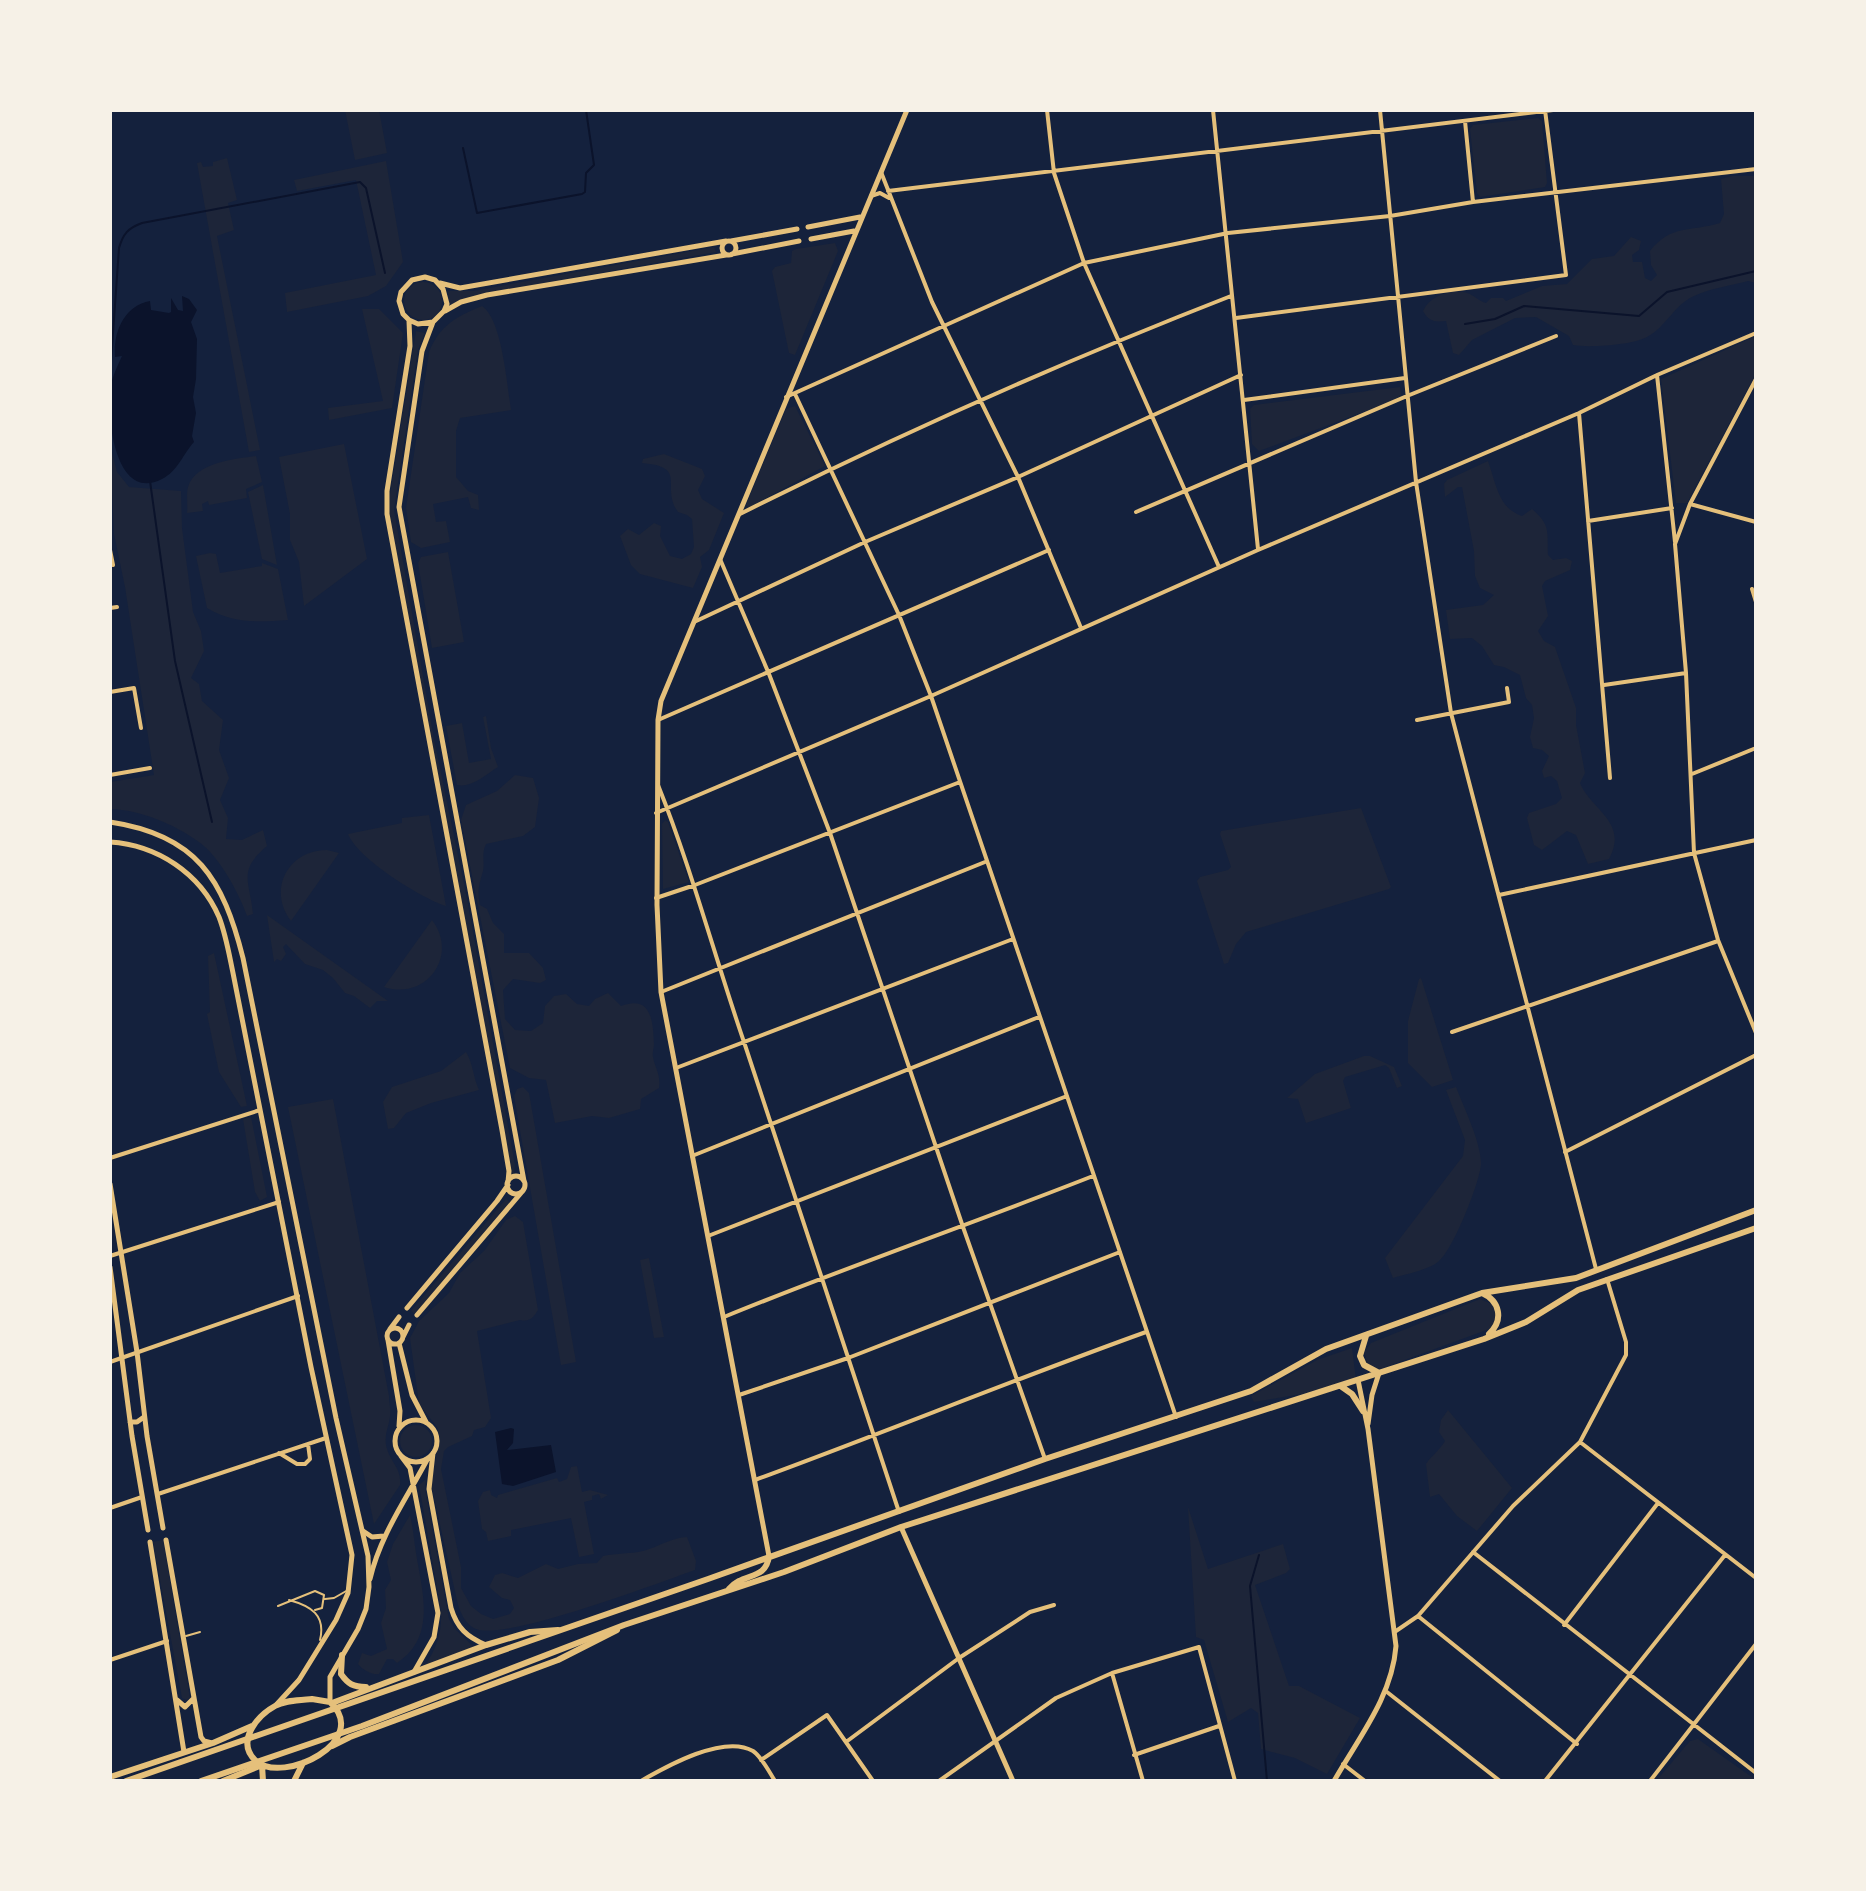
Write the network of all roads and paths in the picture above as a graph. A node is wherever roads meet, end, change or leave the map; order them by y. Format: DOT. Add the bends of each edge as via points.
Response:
graph roads {
  1 [pos="905,110"];
  2 [pos="1047,110"];
  3 [pos="1213,110"];
  4 [pos="1380,110"];
  5 [pos="1553,110"];
  6 [pos="1545,111"];
  7 [pos="1465,121"];
  8 [pos="1382,133"];
  9 [pos="1218,150"];
  10 [pos="1756,169"];
  11 [pos="880,170"];
  12 [pos="1054,173"];
  13 [pos="888,191"];
  14 [pos="1556,191"];
  15 [pos="869,198"];
  16 [pos="891,199"];
  17 [pos="1473,202"];
  18 [pos="1390,216"];
  19 [pos="861,217"];
  20 [pos="808,227"];
  21 [pos="797,229"];
  22 [pos="855,231"];
  23 [pos="1228,233"];
  24 [pos="811,239"];
  25 [pos="728,241"];
  26 [pos="799,241"];
  27 [pos="729,254"];
  28 [pos="1084,263"];
  29 [pos="438,283"];
  30 [pos="1231,296"];
  31 [pos="1398,298"];
  32 [pos="444,311"];
  33 [pos="1236,318"];
  34 [pos="409,320"];
  35 [pos="433,322"];
  36 [pos="945,326"];
  37 [pos="1756,333"];
  38 [pos="1556,336"];
  39 [pos="1118,340"];
  40 [pos="1241,375"];
  41 [pos="1657,375"];
  42 [pos="1405,378"];
  43 [pos="1756,379"];
  44 [pos="795,394"];
  45 [pos="1407,396"];
  46 [pos="786,397"];
  47 [pos="978,400"];
  48 [pos="1244,400"];
  49 [pos="1579,413"];
  50 [pos="1153,414"];
  51 [pos="1250,463"];
  52 [pos="831,468"];
  53 [pos="1018,477"];
  54 [pos="1416,482"];
  55 [pos="1186,490"];
  56 [pos="1690,504"];
  57 [pos="1672,508"];
  58 [pos="1136,512"];
  59 [pos="738,515"];
  60 [pos="1588,521"];
  61 [pos="1756,522"];
  62 [pos="865,542"];
  63 [pos="1675,544"];
  64 [pos="110,550"];
  65 [pos="1049,550"];
  66 [pos="1258,550"];
  67 [pos="720,559"];
  68 [pos="113,565"];
  69 [pos="1219,567"];
  70 [pos="1752,589"];
  71 [pos="1756,602"];
  72 [pos="738,603"];
  73 [pos="117,607"];
  74 [pos="110,608"];
  75 [pos="899,615"];
  76 [pos="694,622"];
  77 [pos="1081,628"];
  78 [pos="1686,673"];
  79 [pos="769,674"];
  80 [pos="1604,685"];
  81 [pos="1507,688"];
  82 [pos="110,692"];
  83 [pos="931,696"];
  84 [pos="1451,713"];
  85 [pos="658,720"];
  86 [pos="1417,720"];
  87 [pos="141,728"];
  88 [pos="1756,748"];
  89 [pos="799,752"];
  90 [pos="150,768"];
  91 [pos="1692,774"];
  92 [pos="110,775"];
  93 [pos="1610,778"];
  94 [pos="657,781"];
  95 [pos="960,782"];
  96 [pos="667,808"];
  97 [pos="656,813"];
  98 [pos="110,822"];
  99 [pos="830,833"];
  100 [pos="1756,840"];
  101 [pos="110,842"];
  102 [pos="1694,853"];
  103 [pos="986,862"];
  104 [pos="695,885"];
  105 [pos="1499,895"];
  106 [pos="656,898"];
  107 [pos="857,911"];
  108 [pos="1013,939"];
  109 [pos="1718,940"];
  110 [pos="720,968"];
  111 [pos="883,989"];
  112 [pos="661,992"];
  113 [pos="1527,1006"];
  114 [pos="1039,1017"];
  115 [pos="1452,1032"];
  116 [pos="1756,1033"];
  117 [pos="744,1043"];
  118 [pos="1756,1055"];
  119 [pos="910,1067"];
  120 [pos="676,1068"];
  121 [pos="1067,1096"];
  122 [pos="261,1109"];
  123 [pos="772,1123"];
  124 [pos="936,1147"];
  125 [pos="1565,1152"];
  126 [pos="692,1156"];
  127 [pos="110,1158"];
  128 [pos="1093,1176"];
  129 [pos="524,1181"];
  130 [pos="508,1183"];
  131 [pos="110,1184"];
  132 [pos="521,1193"];
  133 [pos="798,1200"];
  134 [pos="280,1201"];
  135 [pos="111,1202"];
  136 [pos="1756,1210"];
  137 [pos="963,1227"];
  138 [pos="1756,1228"];
  139 [pos="708,1236"];
  140 [pos="1120,1252"];
  141 [pos="119,1253"];
  142 [pos="110,1256"];
  143 [pos="110,1267"];
  144 [pos="1596,1269"];
  145 [pos="823,1277"];
  146 [pos="1607,1279"];
  147 [pos="1482,1293"];
  148 [pos="298,1296"];
  149 [pos="989,1301"];
  150 [pos="407,1308"];
  151 [pos="417,1315"];
  152 [pos="399,1317"];
  153 [pos="724,1317"];
  154 [pos="409,1325"];
  155 [pos="389,1331"];
  156 [pos="1147,1332"];
  157 [pos="1366,1336"];
  158 [pos="1484,1339"];
  159 [pos="388,1340"];
  160 [pos="401,1341"];
  161 [pos="137,1352"];
  162 [pos="1360,1356"];
  163 [pos="122,1358"];
  164 [pos="848,1358"];
  165 [pos="110,1362"];
  166 [pos="1379,1373"];
  167 [pos="1017,1378"];
  168 [pos="1358,1380"];
  169 [pos="1342,1387"];
  170 [pos="739,1395"];
  171 [pos="1363,1411"];
  172 [pos="144,1417"];
  173 [pos="1176,1417"];
  174 [pos="130,1422"];
  175 [pos="427,1423"];
  176 [pos="1368,1429"];
  177 [pos="397,1431"];
  178 [pos="132,1436"];
  179 [pos="147,1436"];
  180 [pos="327,1437"];
  181 [pos="873,1437"];
  182 [pos="1580,1442"];
  183 [pos="308,1444"];
  184 [pos="279,1453"];
  185 [pos="401,1456"];
  186 [pos="430,1456"];
  187 [pos="1045,1459"];
  188 [pos="755,1480"];
  189 [pos="414,1485"];
  190 [pos="158,1494"];
  191 [pos="142,1497"];
  192 [pos="1658,1503"];
  193 [pos="110,1508"];
  194 [pos="899,1512"];
  195 [pos="901,1527"];
  196 [pos="163,1528"];
  197 [pos="148,1530"];
  198 [pos="363,1531"];
  199 [pos="385,1535"];
  200 [pos="166,1540"];
  201 [pos="150,1542"];
  202 [pos="1473,1552"];
  203 [pos="1725,1555"];
  204 [pos="769,1556"];
  205 [pos="1756,1578"];
  206 [pos="369,1587"];
  207 [pos="349,1589"];
  208 [pos="729,1589"];
  209 [pos="325,1599"];
  210 [pos="289,1600"];
  211 [pos="1054,1605"];
  212 [pos="278,1606"];
  213 [pos="314,1610"];
  214 [pos="1418,1616"];
  215 [pos="624,1625"];
  216 [pos="1564,1625"];
  217 [pos="561,1630"];
  218 [pos="1396,1631"];
  219 [pos="200,1632"];
  220 [pos="185,1636"];
  221 [pos="167,1641"];
  222 [pos="1756,1644"];
  223 [pos="486,1645"];
  224 [pos="342,1655"];
  225 [pos="959,1658"];
  226 [pos="110,1660"];
  227 [pos="308,1665"];
  228 [pos="414,1672"];
  229 [pos="1112,1673"];
  230 [pos="1629,1677"];
  231 [pos="369,1688"];
  232 [pos="1387,1692"];
  233 [pos="194,1698"];
  234 [pos="176,1699"];
  235 [pos="331,1702"];
  236 [pos="276,1705"];
  237 [pos="1696,1724"];
  238 [pos="252,1726"];
  239 [pos="1220,1726"];
  240 [pos="995,1740"];
  241 [pos="846,1742"];
  242 [pos="213,1743"];
  243 [pos="1577,1744"];
  244 [pos="332,1746"];
  245 [pos="184,1752"];
  246 [pos="1134,1755"];
  247 [pos="761,1760"];
  248 [pos="303,1762"];
  249 [pos="1343,1764"];
  250 [pos="262,1765"];
  251 [pos="1756,1773"];
  252 [pos="110,1777"];
  253 [pos="126,1781"];
  254 [pos="201,1781"];
  255 [pos="228,1781"];
  256 [pos="263,1781"];
  257 [pos="294,1781"];
  258 [pos="641,1781"];
  259 [pos="775,1781"];
  260 [pos="873,1781"];
  261 [pos="939,1781"];
  262 [pos="1013,1781"];
  263 [pos="1143,1781"];
  264 [pos="1235,1781"];
  265 [pos="1334,1781"];
  266 [pos="1365,1781"];
  267 [pos="1500,1781"];
  268 [pos="1545,1781"];
  269 [pos="1650,1781"];
  1 -- 11 [label="street"];
  2 -- 12 [label="street"];
  3 -- 9 [label="street"];
  4 -- 8 [label="street"];
  5 -- 6 [label="street"];
  6 -- 7 [label="street"];
  6 -- 14 [label="street"];
  7 -- 8 [label="street"];
  7 -- 17 [label="street"];
  8 -- 9 [label="street"];
  8 -- 18 [label="street"];
  9 -- 12 [label="street"];
  9 -- 23 [label="street"];
  10 -- 14 [label="street"];
  11 -- 13 [label="street"];
  11 -- 15 [label="street"];
  12 -- 13 [label="street"];
  12 -- 28 [label="street"];
  13 -- 16 [label="street"];
  14 -- 17 [label="street"];
  14 -- 31 [label="street" via="1566,275"];
  15 -- 16 [label="street" via="880,193"];
  15 -- 19 [label="street"];
  16 -- 36 [label="street"];
  17 -- 18 [label="street"];
  18 -- 23 [label="street"];
  18 -- 31 [label="street"];
  19 -- 20 [label="street"];
  19 -- 22 [label="street"];
  21 -- 25 [label="street"];
  22 -- 24 [label="street"];
  22 -- 46 [label="street"];
  23 -- 28 [label="street"];
  23 -- 30 [label="street"];
  25 -- 27 [label="street" via="735,246"];
  25 -- 27 [label="street" via="721,248"];
  25 -- 29 [label="street" via="460,288"];
  26 -- 27 [label="street"];
  27 -- 32 [label="street" via="487,295"];
  28 -- 36 [label="street"];
  28 -- 39 [label="street"];
  29 -- 32 [label="street" via="446,296"];
  29 -- 34 [label="street" via="425,277 405,286 399,301"];
  30 -- 33 [label="street"];
  30 -- 39 [label="street"];
  31 -- 33 [label="street"];
  31 -- 42 [label="street"];
  32 -- 35 [label="street"];
  33 -- 40 [label="street"];
  34 -- 35 [label="street"];
  34 -- 130 [label="street" via="387,514"];
  35 -- 129 [label="street" via="422,351 399,507"];
  36 -- 44 [label="street"];
  36 -- 47 [label="street"];
  37 -- 41 [label="street"];
  38 -- 45 [label="street"];
  39 -- 47 [label="street"];
  39 -- 50 [label="street"];
  40 -- 48 [label="street"];
  40 -- 50 [label="street"];
  41 -- 49 [label="street"];
  41 -- 57 [label="street"];
  42 -- 45 [label="street"];
  42 -- 48 [label="street"];
  43 -- 56 [label="street"];
  44 -- 46 [label="street"];
  44 -- 52 [label="street"];
  45 -- 51 [label="street"];
  45 -- 54 [label="street"];
  46 -- 59 [label="street"];
  47 -- 52 [label="street"];
  47 -- 53 [label="street"];
  48 -- 51 [label="street"];
  49 -- 54 [label="street"];
  49 -- 60 [label="street"];
  50 -- 53 [label="street"];
  50 -- 55 [label="street"];
  51 -- 55 [label="street"];
  51 -- 66 [label="street"];
  52 -- 59 [label="street"];
  52 -- 62 [label="street"];
  53 -- 62 [label="street"];
  53 -- 65 [label="street"];
  54 -- 66 [label="street"];
  54 -- 84 [label="street"];
  55 -- 58 [label="street"];
  55 -- 69 [label="street"];
  56 -- 61 [label="street"];
  56 -- 63 [label="street"];
  57 -- 60 [label="street"];
  57 -- 63 [label="street"];
  59 -- 67 [label="street"];
  60 -- 80 [label="street"];
  62 -- 72 [label="street"];
  62 -- 75 [label="street"];
  63 -- 78 [label="street"];
  64 -- 68 [label="street"];
  65 -- 75 [label="street"];
  65 -- 77 [label="street"];
  66 -- 69 [label="street"];
  67 -- 72 [label="street"];
  67 -- 76 [label="street"];
  69 -- 77 [label="street"];
  70 -- 71 [label="street"];
  72 -- 76 [label="street"];
  72 -- 79 [label="street"];
  73 -- 74 [label="street"];
  75 -- 79 [label="street"];
  75 -- 83 [label="street"];
  76 -- 85 [label="street"];
  77 -- 83 [label="street"];
  78 -- 80 [label="street"];
  78 -- 91 [label="street"];
  79 -- 85 [label="street"];
  79 -- 89 [label="street"];
  80 -- 93 [label="street"];
  81 -- 84 [label="street" via="1509,702"];
  82 -- 87 [label="street" via="134,688"];
  83 -- 89 [label="street"];
  83 -- 95 [label="street"];
  84 -- 86 [label="street"];
  84 -- 105 [label="street"];
  85 -- 94 [label="street"];
  88 -- 91 [label="street"];
  89 -- 96 [label="street"];
  89 -- 99 [label="street"];
  90 -- 92 [label="street"];
  91 -- 102 [label="street"];
  94 -- 96 [label="street"];
  94 -- 97 [label="street"];
  95 -- 99 [label="street"];
  95 -- 103 [label="street"];
  96 -- 97 [label="street"];
  96 -- 104 [label="street"];
  97 -- 106 [label="street"];
  98 -- 198 [label="street" via="157,834 200,862 233,920"];
  99 -- 104 [label="street"];
  99 -- 107 [label="street"];
  100 -- 102 [label="street"];
  101 -- 122 [label="street" via="166,857 192,878 218,917"];
  102 -- 105 [label="street"];
  102 -- 109 [label="street"];
  103 -- 107 [label="street"];
  103 -- 108 [label="street"];
  104 -- 106 [label="street"];
  104 -- 110 [label="street"];
  105 -- 113 [label="street"];
  106 -- 112 [label="street"];
  107 -- 110 [label="street"];
  107 -- 111 [label="street"];
  108 -- 111 [label="street"];
  108 -- 114 [label="street"];
  109 -- 113 [label="street"];
  109 -- 116 [label="street"];
  110 -- 112 [label="street"];
  110 -- 117 [label="street"];
  111 -- 117 [label="street"];
  111 -- 119 [label="street"];
  112 -- 120 [label="street"];
  113 -- 115 [label="street"];
  113 -- 125 [label="street"];
  114 -- 119 [label="street"];
  114 -- 121 [label="street"];
  117 -- 120 [label="street"];
  117 -- 123 [label="street"];
  118 -- 125 [label="street"];
  119 -- 123 [label="street"];
  119 -- 124 [label="street"];
  120 -- 126 [label="street"];
  121 -- 124 [label="street"];
  121 -- 128 [label="street"];
  122 -- 127 [label="street"];
  122 -- 134 [label="street"];
  123 -- 126 [label="street"];
  123 -- 133 [label="street"];
  124 -- 133 [label="street"];
  124 -- 137 [label="street"];
  125 -- 144 [label="street"];
  126 -- 139 [label="street"];
  128 -- 137 [label="street"];
  128 -- 140 [label="street"];
  129 -- 130 [label="street" via="518,1176"];
  129 -- 132 [label="street"];
  130 -- 132 [label="street" via="510,1192"];
  130 -- 150 [label="street"];
  131 -- 135 [label="street"];
  132 -- 151 [label="street"];
  133 -- 139 [label="street"];
  133 -- 145 [label="street"];
  134 -- 141 [label="street"];
  134 -- 148 [label="street"];
  135 -- 141 [label="street"];
  136 -- 144 [label="main road"];
  137 -- 145 [label="street"];
  137 -- 149 [label="street"];
  138 -- 146 [label="main road"];
  139 -- 153 [label="street"];
  140 -- 149 [label="street"];
  140 -- 156 [label="street"];
  141 -- 142 [label="street"];
  141 -- 161 [label="street"];
  143 -- 163 [label="street"];
  144 -- 147 [label="main road" via="1576,1278"];
  145 -- 153 [label="street"];
  145 -- 164 [label="street"];
  146 -- 158 [label="main road"];
  146 -- 182 [label="street" via="1626,1355"];
  147 -- 157 [label="main road"];
  147 -- 158 [label="main road" via="1499,1310 1496,1328"];
  148 -- 161 [label="street"];
  148 -- 180 [label="street"];
  149 -- 164 [label="street"];
  149 -- 167 [label="street"];
  152 -- 155 [label="street"];
  153 -- 170 [label="street"];
  154 -- 160 [label="street"];
  155 -- 159 [label="street"];
  155 -- 160 [label="street" via="399,1330"];
  156 -- 167 [label="street"];
  156 -- 173 [label="street"];
  157 -- 162 [label="main road"];
  157 -- 173 [label="main road" via="1326,1349 1251,1391"];
  158 -- 166 [label="main road"];
  159 -- 160 [label="street"];
  159 -- 177 [label="street" via="400,1411"];
  160 -- 175 [label="street" via="409,1387"];
  161 -- 163 [label="street"];
  161 -- 172 [label="street"];
  162 -- 166 [label="main road" via="1364,1365"];
  162 -- 168 [label="main road"];
  163 -- 165 [label="street"];
  163 -- 174 [label="street"];
  164 -- 170 [label="street"];
  164 -- 181 [label="street"];
  166 -- 168 [label="main road"];
  166 -- 176 [label="street"];
  167 -- 181 [label="street"];
  167 -- 187 [label="street"];
  168 -- 169 [label="main road"];
  168 -- 171 [label="street"];
  169 -- 171 [label="main road"];
  169 -- 195 [label="main road"];
  170 -- 188 [label="street"];
  171 -- 176 [label="street"];
  172 -- 174 [label="street"];
  172 -- 179 [label="street"];
  173 -- 187 [label="main road"];
  174 -- 178 [label="street"];
  175 -- 177 [label="street" via="407,1422"];
  175 -- 186 [label="street" via="437,1440"];
  176 -- 218 [label="street"];
  177 -- 185 [label="street" via="395,1444"];
  178 -- 179 [label="street" via="137,1429"];
  178 -- 191 [label="street"];
  179 -- 190 [label="street"];
  180 -- 183 [label="street"];
  180 -- 207 [label="street" via="352,1555"];
  181 -- 188 [label="street"];
  181 -- 194 [label="street"];
  182 -- 192 [label="street"];
  182 -- 202 [label="street"];
  183 -- 184 [label="street"];
  183 -- 184 [label="street" via="310,1459 305,1464"];
  184 -- 190 [label="street"];
  185 -- 186 [label="street" via="414,1462"];
  185 -- 189 [label="street"];
  186 -- 189 [label="street"];
  186 -- 223 [label="street" via="429,1489 451,1608 461,1629"];
  187 -- 194 [label="main road"];
  188 -- 204 [label="street"];
  189 -- 199 [label="street"];
  189 -- 228 [label="street" via="438,1613 434,1637"];
  190 -- 196 [label="street"];
  191 -- 193 [label="street"];
  191 -- 197 [label="street"];
  192 -- 203 [label="street"];
  192 -- 216 [label="street"];
  194 -- 204 [label="main road"];
  195 -- 208 [label="main road"];
  195 -- 225 [label="street"];
  198 -- 199 [label="street" via="372,1537"];
  198 -- 206 [label="street"];
  199 -- 206 [label="street"];
  200 -- 220 [label="street"];
  201 -- 221 [label="street"];
  202 -- 214 [label="street"];
  202 -- 216 [label="street"];
  203 -- 205 [label="street"];
  203 -- 230 [label="street"];
  204 -- 208 [label="main road" via="764,1571"];
  204 -- 217 [label="main road"];
  206 -- 224 [label="street" via="362,1619"];
  207 -- 209 [label="lane"];
  207 -- 227 [label="street"];
  208 -- 215 [label="main road"];
  209 -- 210 [label="lane" via="315,1591"];
  209 -- 213 [label="lane" via="322,1608"];
  210 -- 212 [label="lane"];
  210 -- 213 [label="lane"];
  211 -- 225 [label="street" via="1030,1612"];
  213 -- 227 [label="lane" via="322,1630"];
  214 -- 218 [label="street"];
  214 -- 243 [label="street"];
  215 -- 244 [label="main road" via="558,1660"];
  215 -- 254 [label="main road" via="362,1726"];
  216 -- 230 [label="street"];
  217 -- 223 [label="main road" via="530,1632"];
  217 -- 253 [label="main road"];
  218 -- 232 [label="street" via="1395,1666"];
  219 -- 220 [label="lane"];
  220 -- 233 [label="street"];
  221 -- 226 [label="street"];
  221 -- 234 [label="street"];
  222 -- 237 [label="street"];
  223 -- 228 [label="main road"];
  224 -- 231 [label="main road" via="341,1674 347,1682"];
  224 -- 235 [label="street" via="330,1677"];
  225 -- 240 [label="street"];
  225 -- 241 [label="street"];
  227 -- 236 [label="street"];
  228 -- 231 [label="main road"];
  229 -- 239 [label="street" via="1199,1647"];
  229 -- 240 [label="street" via="1056,1698"];
  229 -- 246 [label="street"];
  230 -- 237 [label="street"];
  230 -- 243 [label="street"];
  231 -- 235 [label="main road"];
  232 -- 249 [label="street"];
  232 -- 267 [label="street"];
  233 -- 234 [label="street" via="185,1707"];
  233 -- 242 [label="street" via="201,1737"];
  234 -- 245 [label="street"];
  235 -- 236 [label="main road" via="306,1699"];
  235 -- 244 [label="main road" via="341,1724"];
  236 -- 238 [label="main road"];
  237 -- 251 [label="street"];
  237 -- 269 [label="street"];
  238 -- 242 [label="main road"];
  238 -- 250 [label="main road" via="247,1745"];
  239 -- 246 [label="street"];
  239 -- 264 [label="street"];
  240 -- 261 [label="street"];
  240 -- 262 [label="street"];
  241 -- 247 [label="street" via="827,1715"];
  241 -- 260 [label="street"];
  242 -- 245 [label="main road"];
  243 -- 268 [label="street"];
  244 -- 248 [label="main road"];
  245 -- 252 [label="main road"];
  246 -- 263 [label="street"];
  247 -- 258 [label="street" via="749,1750 726,1747 694,1755"];
  247 -- 259 [label="street"];
  248 -- 250 [label="main road"];
  248 -- 257 [label="main road"];
  249 -- 265 [label="street"];
  249 -- 266 [label="street"];
  250 -- 255 [label="main road"];
  250 -- 256 [label="main road"];
}
